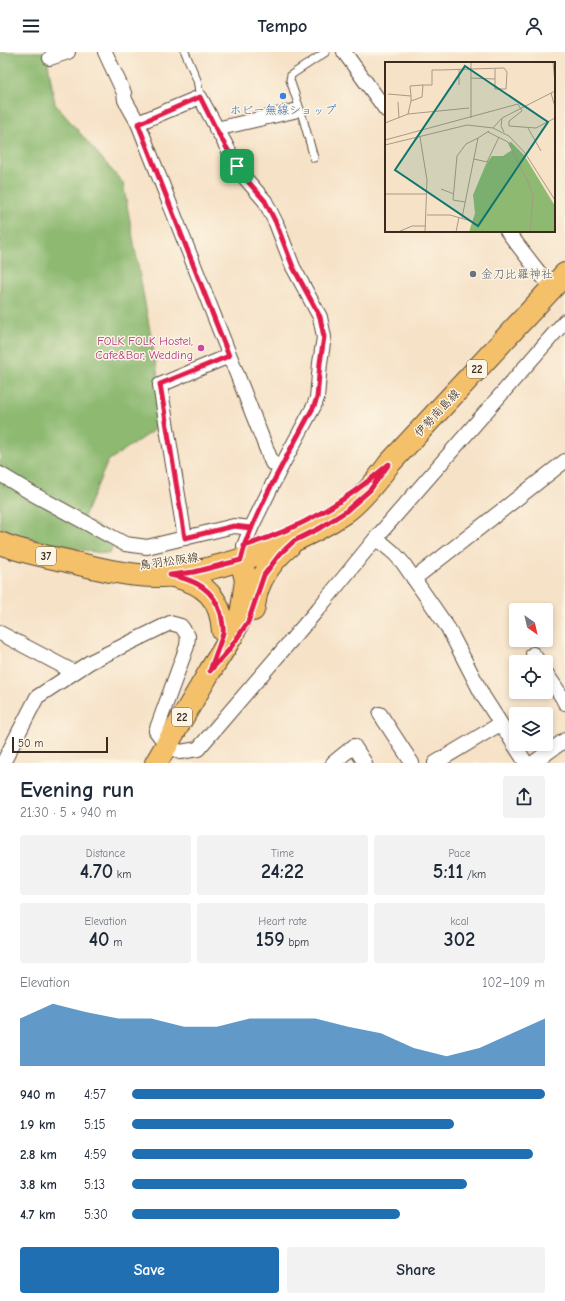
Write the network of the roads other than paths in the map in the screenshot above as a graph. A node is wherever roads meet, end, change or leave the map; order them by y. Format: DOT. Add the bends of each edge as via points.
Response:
graph roads {
  1 [pos="68,52"];
  2 [pos="105,52"];
  3 [pos="185,52"];
  4 [pos="326,52"];
  5 [pos="344,52"];
  6 [pos="50,58"];
  7 [pos="200,97"];
  8 [pos="385,109"];
  9 [pos="294,111"];
  10 [pos="138,124"];
  11 [pos="216,129"];
  12 [pos="314,158"];
  13 [pos="508,232"];
  14 [pos="559,280"];
  15 [pos="565,321"];
  16 [pos="229,356"];
  17 [pos="565,461"];
  18 [pos="389,464"];
  19 [pos="281,467"];
  20 [pos="0,474"];
  21 [pos="185,538"];
  22 [pos="376,538"];
  23 [pos="294,541"];
  24 [pos="0,543"];
  25 [pos="245,545"];
  26 [pos="93,567"];
  27 [pos="170,575"];
  28 [pos="414,579"];
  29 [pos="223,631"];
  30 [pos="0,633"];
  31 [pos="210,671"];
  32 [pos="74,672"];
  33 [pos="553,684"];
  34 [pos="565,703"];
  35 [pos="380,714"];
  36 [pos="500,724"];
  37 [pos="565,740"];
  38 [pos="166,744"];
  39 [pos="3,763"];
  40 [pos="156,763"];
  41 [pos="333,763"];
  42 [pos="365,763"];
  43 [pos="412,763"];
  44 [pos="435,763"];
  45 [pos="526,763"];
  46 [pos="532,763"];
  1 -- 6 [label="street"];
  2 -- 10 [label="street"];
  3 -- 7 [label="lane" via="197,80"];
  4 -- 12 [label="lane" via="292,75 290,80"];
  5 -- 8 [label="street"];
  7 -- 10 [label="street"];
  7 -- 11 [label="street"];
  9 -- 11 [label="street"];
  10 -- 16 [label="street"];
  11 -- 19 [label="street" via="245,178 265,201 293,267 320,317 324,337 317,398"];
  13 -- 14 [label="street" via="540,275"];
  14 -- 18 [label="main road, 伊勢南島線 / 22"];
  15 -- 22 [label="street"];
  16 -- 19 [label="street" via="272,463"];
  16 -- 21 [label="street" via="160,384"];
  17 -- 28 [label="street"];
  18 -- 23 [label="main road, 伊勢南島線 / 22" via="370,490 345,512"];
  18 -- 25 [label="main road, 伊勢南島線 / 22" via="365,485 338,503 292,528"];
  19 -- 25 [label="street"];
  20 -- 21 [label="street" via="125,544 147,547"];
  21 -- 25 [label="street" via="234,526"];
  22 -- 28 [label="street" via="399,558"];
  22 -- 38 [label="street" via="320,608 198,750 180,752"];
  23 -- 25 [label="main road, 伊勢南島線 / 22" via="268,552"];
  23 -- 31 [label="main road" via="264,575 248,622 229,650"];
  24 -- 26 [label="main road, 鳥羽松阪線 / 37"];
  25 -- 26 [label="main road, 鳥羽松阪線 / 37" via="190,559 122,567"];
  25 -- 27 [label="main road, 鳥羽松阪線 / 37" via="194,572"];
  25 -- 29 [label="main road, 22" via="232,580 229,612"];
  25 -- 31 [label="main road, 22" via="246,580 241,616"];
  26 -- 27 [label="main road, 鳥羽松阪線 / 37" via="139,576"];
  27 -- 29 [label="main road" via="195,582 209,592 219,608"];
  28 -- 36 [label="street" via="448,628"];
  29 -- 31 [label="main road, 22"];
  30 -- 32 [label="street"];
  31 -- 38 [label="main road, 22"];
  32 -- 38 [label="street" via="170,623 181,626 188,636 187,646 156,731"];
  32 -- 39 [label="street" via="37,697"];
  33 -- 34 [label="street"];
  35 -- 43 [label="street"];
  36 -- 44 [label="street"];
  36 -- 45 [label="street"];
  37 -- 46 [label="street"];
  38 -- 40 [label="main road, 22"];
  41 -- 42 [label="street" via="354,746"];
}
